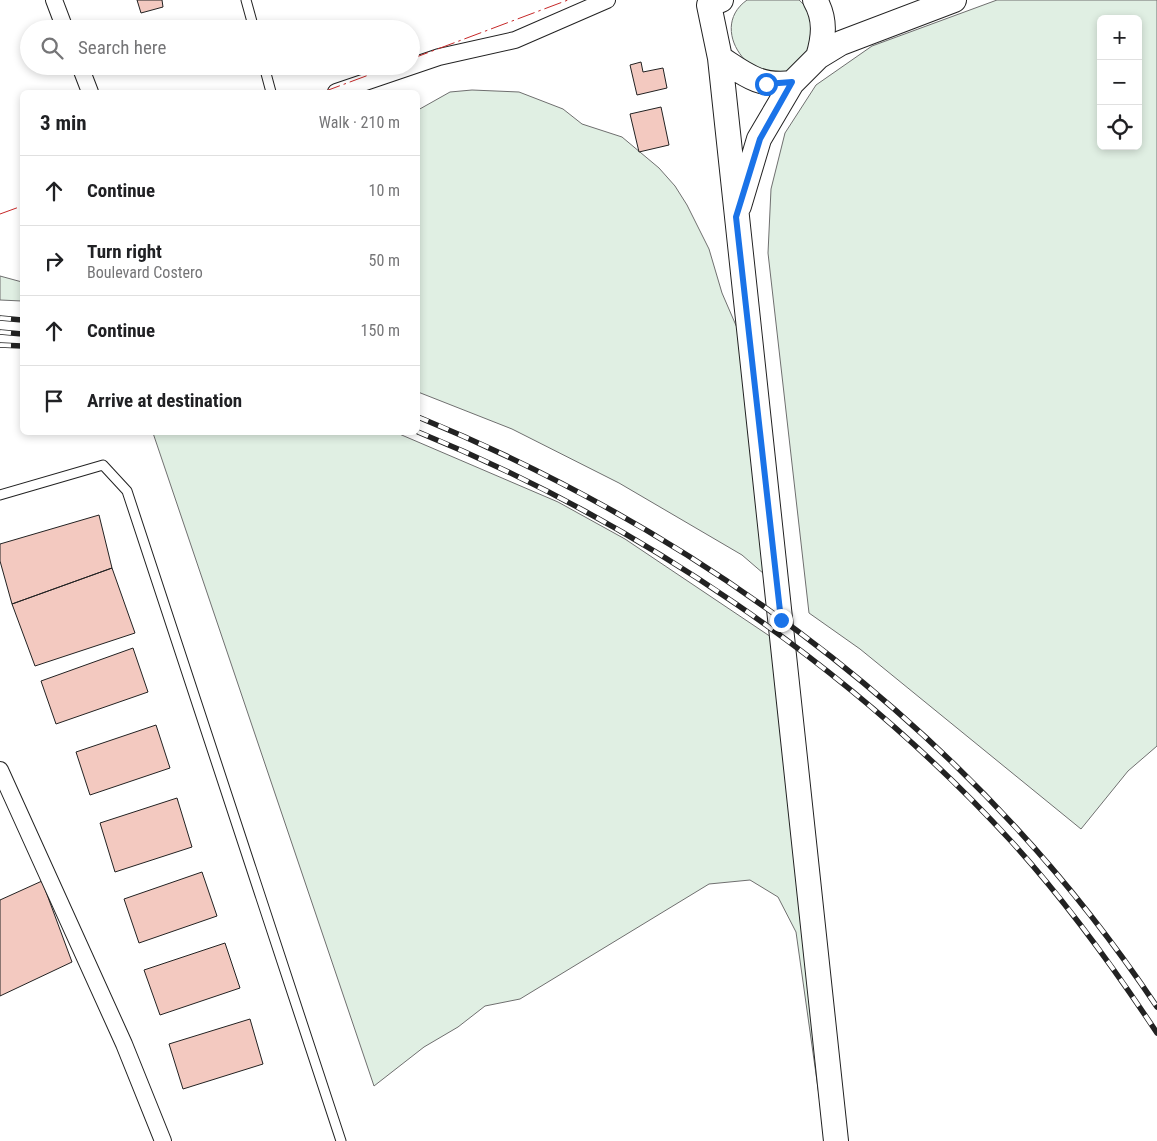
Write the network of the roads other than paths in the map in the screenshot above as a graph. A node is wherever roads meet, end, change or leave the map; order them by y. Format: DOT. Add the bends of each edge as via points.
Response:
graph roads {
  1 [pos="54,0"];
  2 [pos="246,0"];
  3 [pos="607,0"];
  4 [pos="815,0"];
  5 [pos="954,0"];
  6 [pos="713,2"];
  7 [pos="62,20"];
  8 [pos="252,20"];
  9 [pos="818,56"];
  10 [pos="720,58"];
  11 [pos="420,63"];
  12 [pos="83,75"];
  13 [pos="266,75"];
  14 [pos="386,75"];
  15 [pos="792,82"];
  16 [pos="89,90"];
  17 [pos="270,90"];
  18 [pos="342,90"];
  19 [pos="736,217"];
  20 [pos="0,495"];
  21 [pos="0,770"];
  22 [pos="163,1141"];
  23 [pos="341,1141"];
  24 [pos="836,1141"];
  1 -- 7 [label="street"];
  2 -- 8 [label="lane"];
  3 -- 11 [label="street" via="515,40"];
  4 -- 9 [label="main road" via="824,25"];
  5 -- 9 [label="main road" via="841,42"];
  6 -- 10 [label="main road"];
  9 -- 15 [label="main road"];
  10 -- 15 [label="main road" via="754,80 766,84"];
  10 -- 19 [label="main road"];
  12 -- 16 [label="street"];
  13 -- 17 [label="lane"];
  14 -- 18 [label="street"];
  15 -- 19 [label="main road" via="760,139"];
  19 -- 24 [label="main road"];
  20 -- 23 [label="lane" via="103,465 127,491"];
  21 -- 22 [label="street" via="124,1044"];
}
